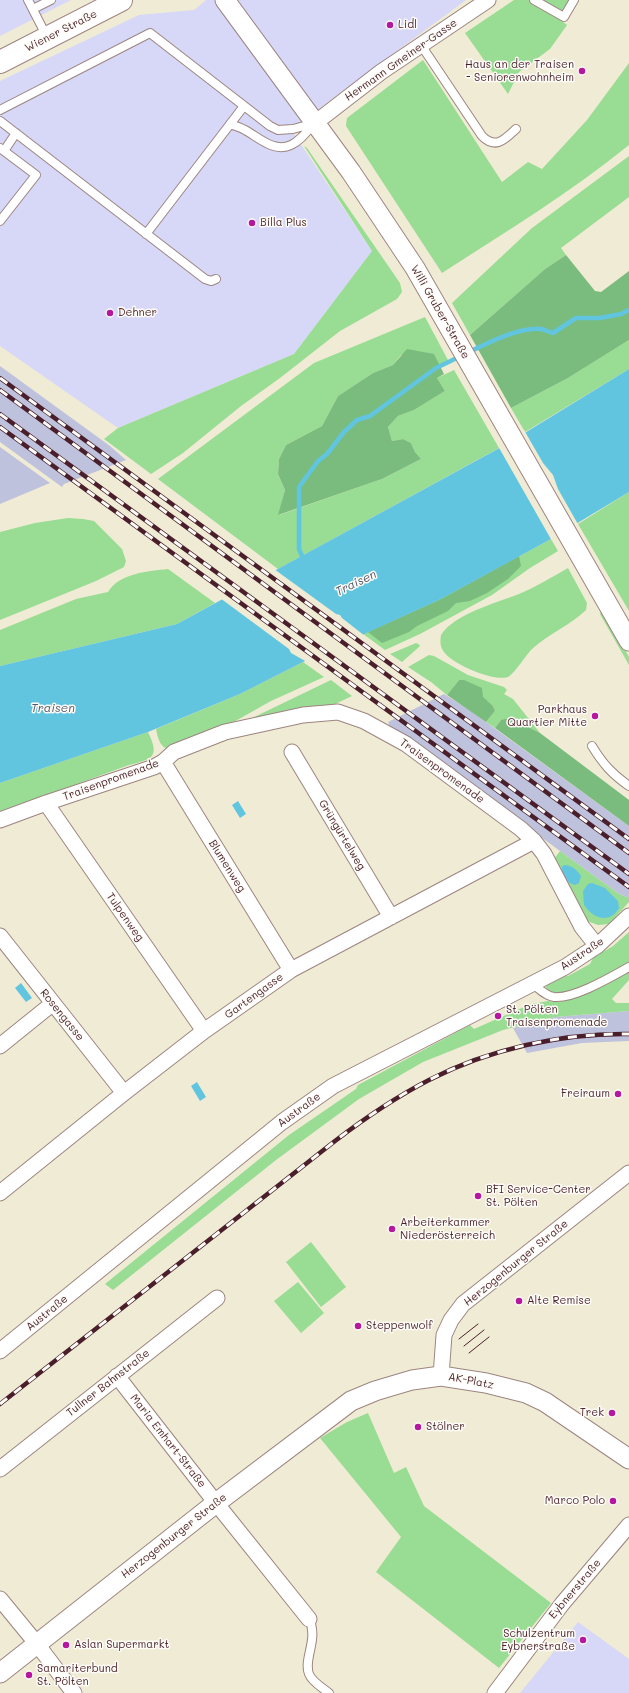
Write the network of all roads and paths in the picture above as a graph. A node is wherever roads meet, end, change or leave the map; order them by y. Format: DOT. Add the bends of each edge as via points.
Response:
graph roads {
  1 [pos="28,0"];
  2 [pos="51,0"];
  3 [pos="121,0"];
  4 [pos="224,0"];
  5 [pos="488,0"];
  6 [pos="534,0"];
  7 [pos="574,0"];
  8 [pos="33,9"];
  9 [pos="48,38"];
  10 [pos="421,45"];
  11 [pos="0,62"];
  12 [pos="244,106"];
  13 [pos="0,110"];
  14 [pos="0,121"];
  15 [pos="314,123"];
  16 [pos="230,124"];
  17 [pos="516,129"];
  18 [pos="16,133"];
  19 [pos="2,149"];
  20 [pos="0,221"];
  21 [pos="146,234"];
  22 [pos="216,279"];
  23 [pos="629,642"];
  24 [pos="592,746"];
  25 [pos="292,752"];
  26 [pos="163,762"];
  27 [pos="629,786"];
  28 [pos="46,803"];
  29 [pos="0,820"];
  30 [pos="534,841"];
  31 [pos="629,916"];
  32 [pos="391,917"];
  33 [pos="0,936"];
  34 [pos="597,946"];
  35 [pos="629,967"];
  36 [pos="291,970"];
  37 [pos="533,984"];
  38 [pos="52,1004"];
  39 [pos="204,1032"];
  40 [pos="0,1046"];
  41 [pos="124,1093"];
  42 [pos="629,1173"];
  43 [pos="0,1193"];
  44 [pos="217,1298"];
  45 [pos="0,1351"];
  46 [pos="117,1376"];
  47 [pos="441,1376"];
  48 [pos="351,1401"];
  49 [pos="629,1459"];
  50 [pos="0,1469"];
  51 [pos="216,1503"];
  52 [pos="629,1525"];
  53 [pos="0,1599"];
  54 [pos="309,1619"];
  55 [pos="37,1644"];
  56 [pos="0,1673"];
  57 [pos="74,1693"];
  58 [pos="329,1693"];
  59 [pos="495,1693"];
  1 -- 8 [label="lane"];
  2 -- 8 [label="lane"];
  3 -- 9 [label="main road, Wiener Straße"];
  4 -- 15 [label="street, Willi Gruber-Straße"];
  5 -- 10 [label="street, Hermann Gmeiner-Gasse"];
  6 -- 7 [label="lane" via="564,16"];
  8 -- 9 [label="lane"];
  9 -- 11 [label="main road, Wiener Straße"];
  10 -- 15 [label="street, Hermann Gmeiner-Gasse"];
  10 -- 17 [label="lane" via="487,141 497,143"];
  12 -- 13 [label="lane" via="150,33"];
  12 -- 15 [label="lane" via="278,130"];
  12 -- 16 [label="lane"];
  14 -- 18 [label="lane"];
  15 -- 16 [label="lane" via="291,145 282,147 264,143 244,129"];
  15 -- 23 [label="street, Willi Gruber-Straße" via="415,268"];
  16 -- 21 [label="lane"];
  18 -- 19 [label="lane"];
  18 -- 21 [label="lane"];
  19 -- 20 [label="lane" via="36,175"];
  21 -- 22 [label="lane" via="205,279"];
  24 -- 27 [label="lane" via="612,774"];
  25 -- 32 [label="street, Grüngürtelweg"];
  26 -- 28 [label="street, Traisenpromenade"];
  26 -- 30 [label="street, Traisenpromenade" via="174,752 225,732 303,715 338,712 364,721 406,744"];
  26 -- 36 [label="street, Blumenweg"];
  28 -- 29 [label="street, Traisenpromenade"];
  28 -- 39 [label="street, Tulpenweg"];
  30 -- 32 [label="street, Gartengasse"];
  30 -- 34 [label="street, Traisenpromenade" via="544,854 582,927"];
  31 -- 34 [label="street, Austraße"];
  32 -- 36 [label="street, Gartengasse"];
  33 -- 38 [label="street, Rosengasse"];
  34 -- 37 [label="street, Austraße"];
  35 -- 37 [label="lane" via="572,994 554,997"];
  36 -- 39 [label="street, Gartengasse"];
  37 -- 45 [label="street, Austraße" via="333,1086 282,1122"];
  38 -- 40 [label="street"];
  38 -- 41 [label="street, Rosengasse"];
  39 -- 41 [label="street, Gartengasse"];
  41 -- 43 [label="street, Gartengasse"];
  42 -- 47 [label="street, Herzogenburger Straße" via="463,1304 451,1320 444,1336"];
  44 -- 46 [label="street, Tullner Bahnstraße"];
  46 -- 50 [label="street, Tullner Bahnstraße"];
  46 -- 51 [label="street, Maria Emhart-Straße"];
  47 -- 48 [label="street, AK-Platz" via="412,1380 375,1390"];
  47 -- 49 [label="street, AK-Platz" via="526,1393 545,1402"];
  48 -- 51 [label="street, Herzogenburger Straße"];
  51 -- 54 [label="street, Maria Emhart-Straße"];
  51 -- 55 [label="street, Herzogenburger Straße"];
  52 -- 59 [label="street, Eybnerstraße" via="562,1604"];
  53 -- 55 [label="street"];
  54 -- 58 [label="lane" via="313,1634 309,1675"];
  55 -- 56 [label="street, Herzogenburger Straße"];
  55 -- 57 [label="street"];
}
